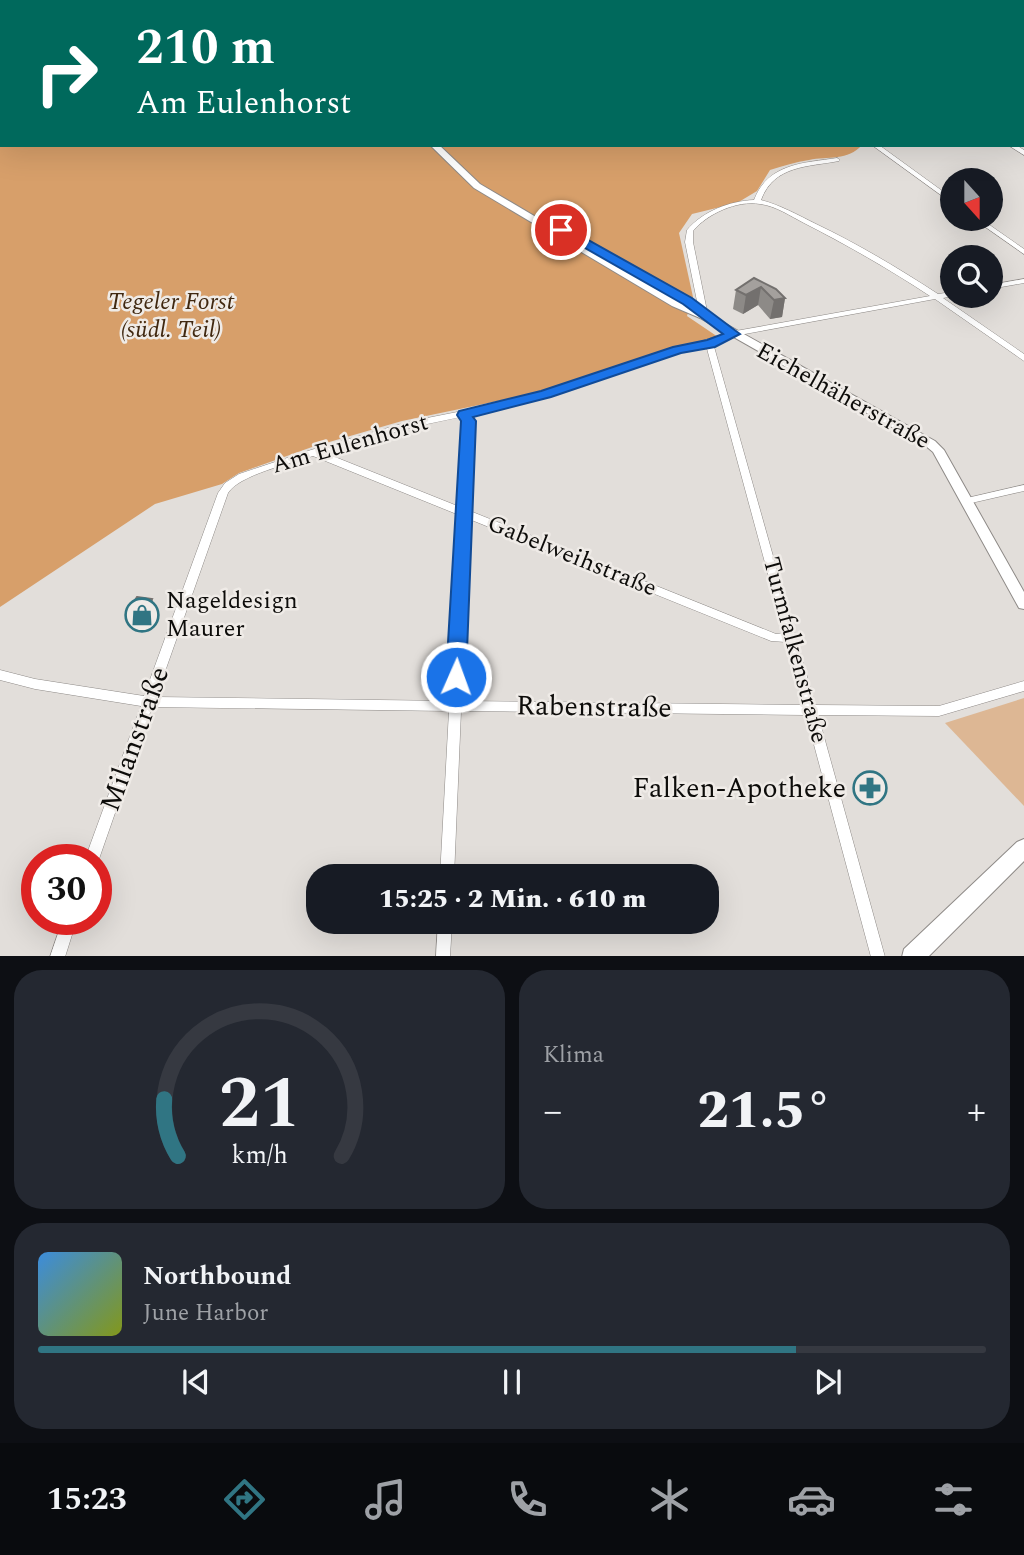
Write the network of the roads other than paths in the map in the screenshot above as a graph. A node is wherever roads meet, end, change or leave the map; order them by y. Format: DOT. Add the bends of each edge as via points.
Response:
graph roads {
  1 [pos="436,147"];
  2 [pos="444,147"];
  3 [pos="878,147"];
  4 [pos="837,160"];
  5 [pos="940,192"];
  6 [pos="757,201"];
  7 [pos="994,231"];
  8 [pos="1024,253"];
  9 [pos="1024,281"];
  10 [pos="1003,285"];
  11 [pos="938,297"];
  12 [pos="704,316"];
  13 [pos="733,334"];
  14 [pos="710,344"];
  15 [pos="1024,358"];
  16 [pos="464,415"];
  17 [pos="314,452"];
  18 [pos="1024,488"];
  19 [pos="220,500"];
  20 [pos="967,501"];
  21 [pos="463,511"];
  22 [pos="1024,604"];
  23 [pos="791,637"];
  24 [pos="0,675"];
  25 [pos="1024,687"];
  26 [pos="149,702"];
  27 [pos="455,704"];
  28 [pos="812,710"];
  29 [pos="97,844"];
  30 [pos="1024,848"];
  31 [pos="448,864"];
  32 [pos="444,934"];
  33 [pos="65,935"];
  34 [pos="57,956"];
  35 [pos="443,956"];
  36 [pos="878,956"];
  37 [pos="913,956"];
  1 -- 12 [label="street" via="477,186 676,304"];
  2 -- 12 [label="street" via="484,184 687,301"];
  3 -- 5 [label="street"];
  4 -- 6 [label="street" via="778,173 760,190"];
  6 -- 11 [label="street" via="850,243"];
  6 -- 12 [label="street" via="713,213 689,231"];
  7 -- 8 [label="street"];
  9 -- 10 [label="street"];
  11 -- 13 [label="street, Am Eulenhorst"];
  11 -- 15 [label="street"];
  12 -- 13 [label="street, Eichelhäherstraße"];
  13 -- 14 [label="street, Am Eulenhorst"];
  13 -- 20 [label="street, Eichelhäherstraße" via="931,443"];
  14 -- 16 [label="street, Am Eulenhorst" via="678,349 546,394"];
  14 -- 23 [label="street, Turmfalkenstraße"];
  16 -- 17 [label="street, Am Eulenhorst" via="412,424"];
  16 -- 21 [label="street" via="469,421"];
  17 -- 19 [label="street, Am Eulenhorst" via="242,476 228,485"];
  17 -- 21 [label="street, Gabelweihstraße"];
  18 -- 20 [label="street"];
  19 -- 26 [label="street, Milanstraße"];
  20 -- 22 [label="street, Eichelhäherstraße"];
  21 -- 23 [label="street, Gabelweihstraße" via="775,638"];
  21 -- 27 [label="street"];
  23 -- 28 [label="street, Turmfalkenstraße"];
  24 -- 26 [label="street, Rabenstraße"];
  25 -- 28 [label="street, Rabenstraße" via="939,711"];
  26 -- 27 [label="street, Rabenstraße"];
  26 -- 29 [label="street, Milanstraße"];
  27 -- 28 [label="street, Rabenstraße"];
  27 -- 31 [label="street"];
  28 -- 36 [label="street, Turmfalkenstraße"];
  30 -- 37 [label="main road"];
  32 -- 35 [label="street"];
  33 -- 34 [label="street"];
}
